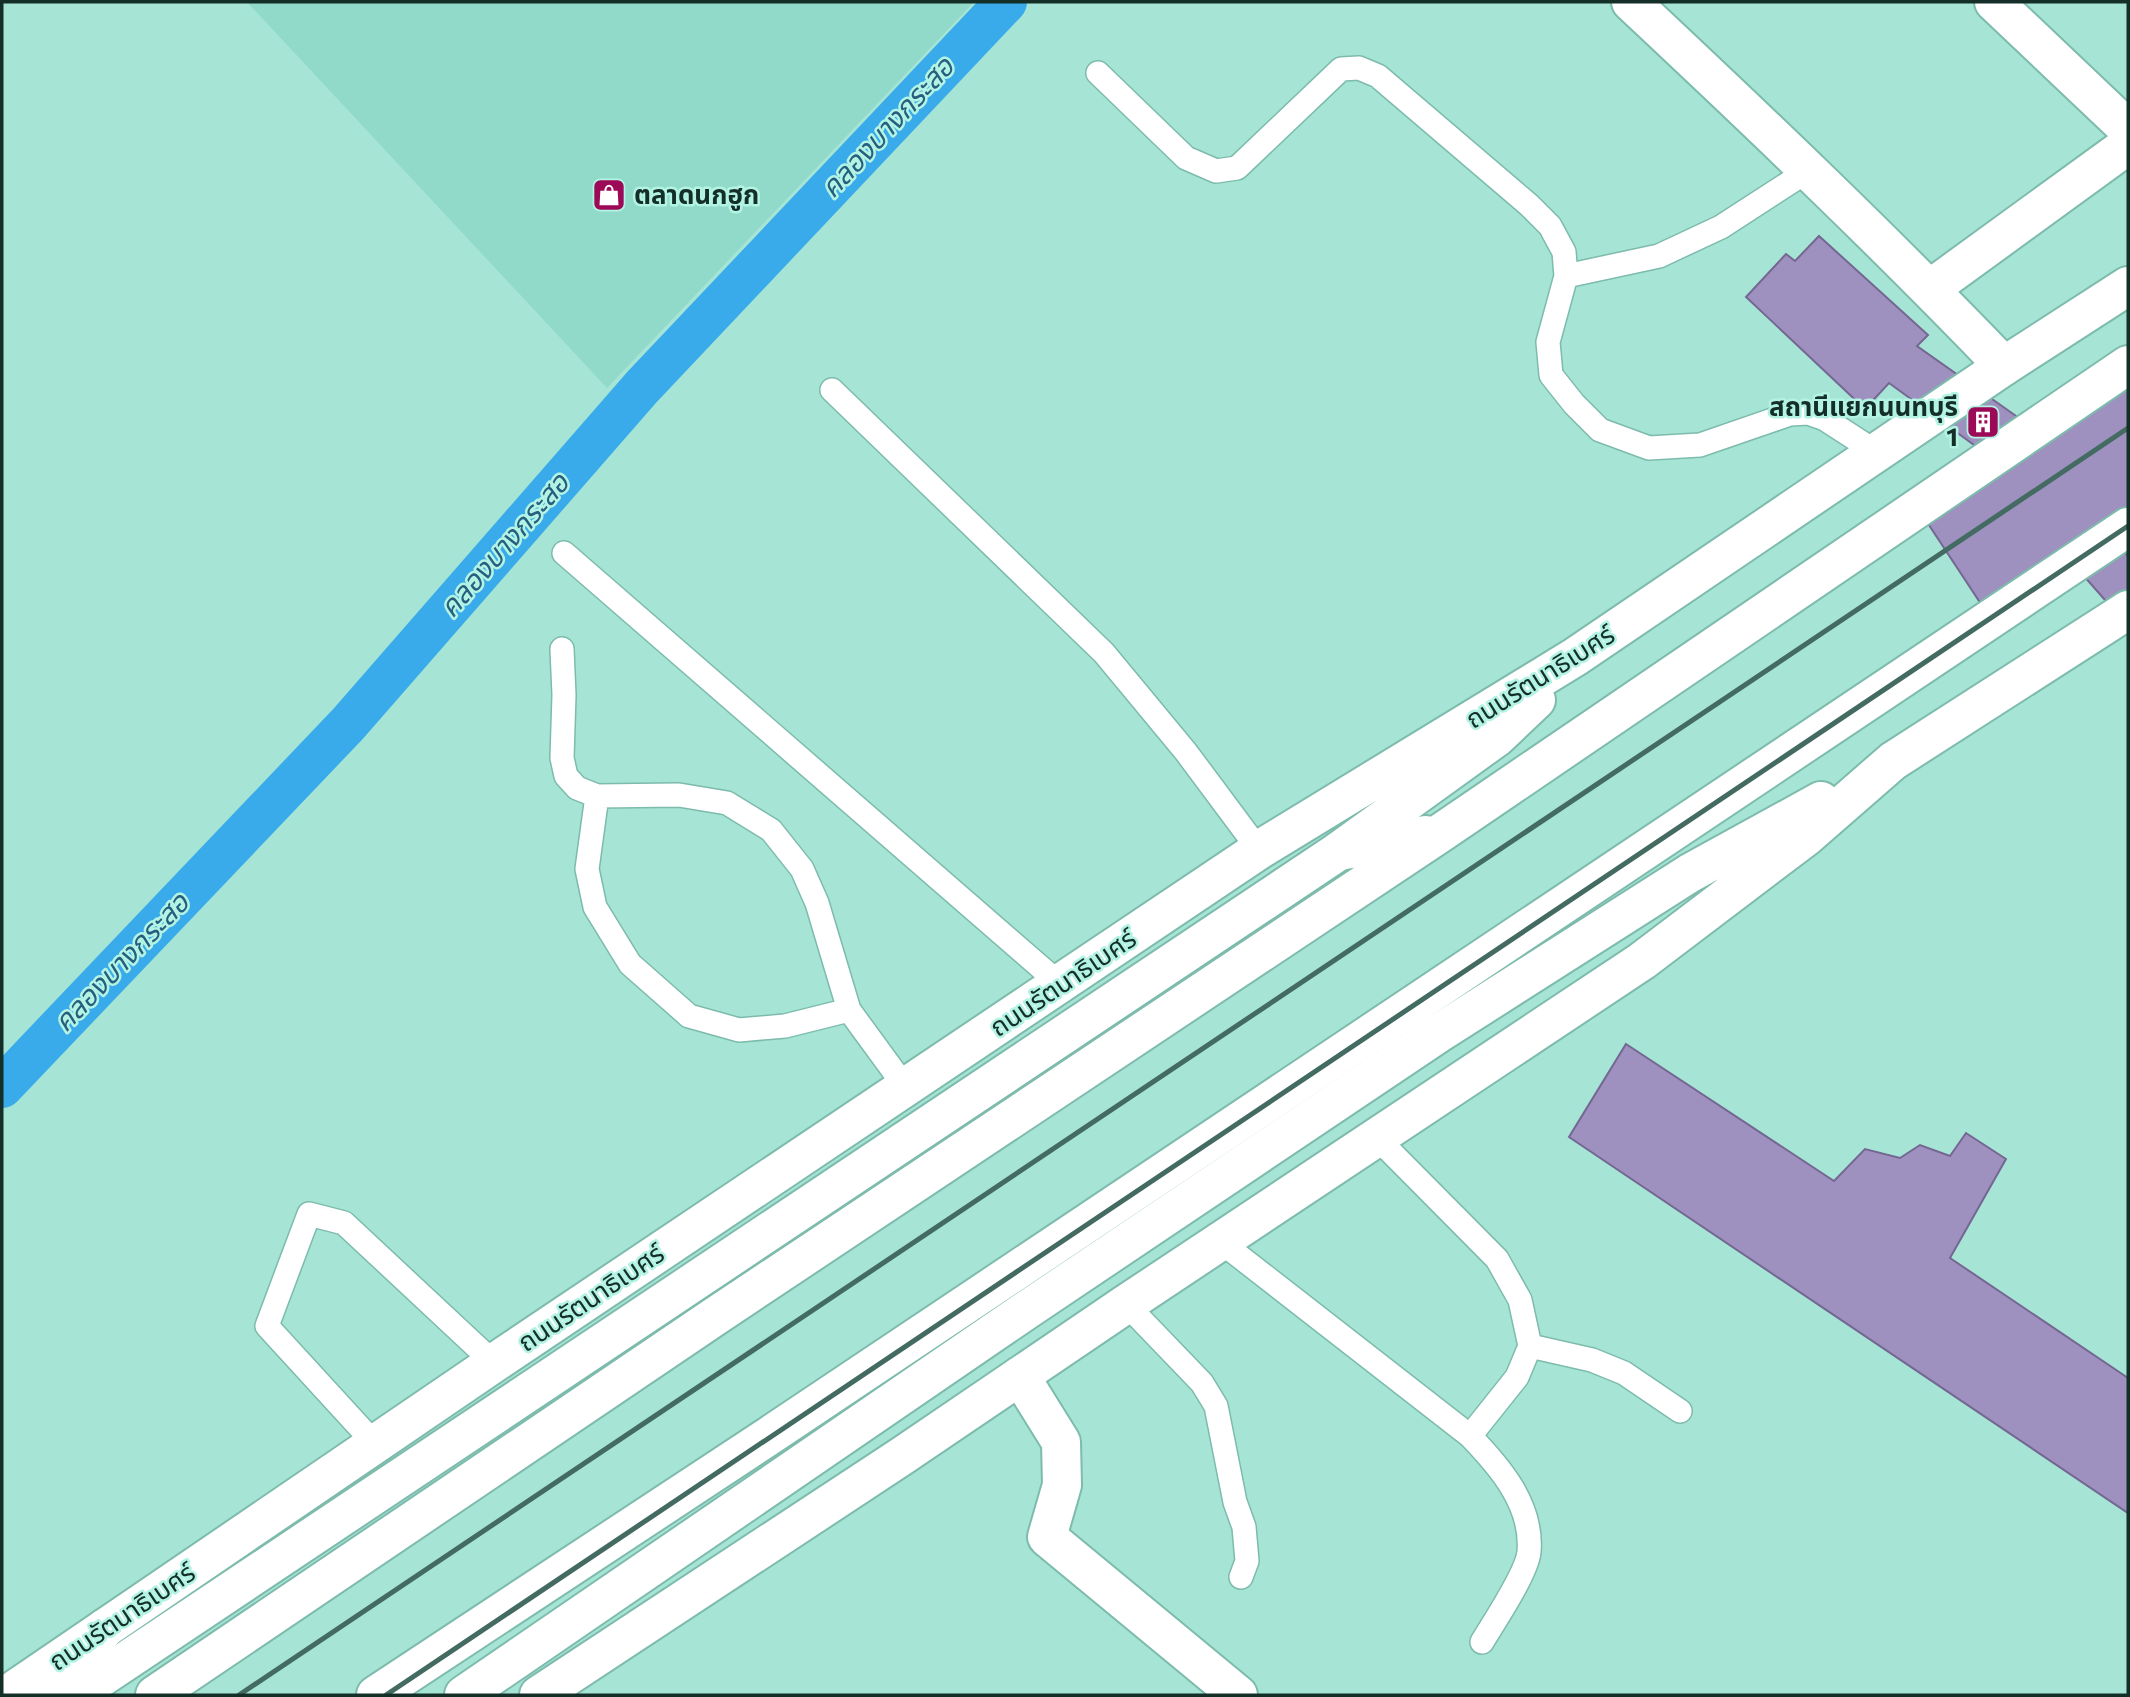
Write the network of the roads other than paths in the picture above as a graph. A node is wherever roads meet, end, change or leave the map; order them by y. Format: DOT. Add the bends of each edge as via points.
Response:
graph roads {
  1 [pos="1631,2"];
  2 [pos="1994,2"];
  3 [pos="1098,73"];
  4 [pos="2128,130"];
  5 [pos="2128,145"];
  6 [pos="1809,170"];
  7 [pos="1566,276"];
  8 [pos="2128,286"];
  9 [pos="1930,289"];
  10 [pos="2128,365"];
  11 [pos="2004,366"];
  12 [pos="832,390"];
  13 [pos="1877,452"];
  14 [pos="2128,527"];
  15 [pos="564,553"];
  16 [pos="2128,610"];
  17 [pos="562,649"];
  18 [pos="1575,657"];
  19 [pos="1893,761"];
  20 [pos="597,796"];
  21 [pos="1442,832"];
  22 [pos="1259,850"];
  23 [pos="1331,855"];
  24 [pos="1061,985"];
  25 [pos="849,1010"];
  26 [pos="906,1088"];
  27 [pos="1377,1138"];
  28 [pos="1221,1242"];
  29 [pos="1126,1304"];
  30 [pos="1530,1346"];
  31 [pos="494,1363"];
  32 [pos="1020,1376"];
  33 [pos="1680,1411"];
  34 [pos="1470,1436"];
  35 [pos="376,1445"];
  36 [pos="1241,1577"];
  37 [pos="105,1628"];
  38 [pos="1482,1642"];
  39 [pos="7,1695"];
  40 [pos="55,1695"];
  41 [pos="75,1695"];
  42 [pos="155,1695"];
  43 [pos="376,1695"];
  44 [pos="464,1695"];
  45 [pos="539,1695"];
  46 [pos="1238,1695"];
  1 -- 6 [label="main road"];
  2 -- 4 [label="main road"];
  3 -- 7 [label="lane" via="1186,158 1216,171 1237,168 1341,69 1359,68 1378,76 1550,226 1564,252"];
  5 -- 9 [label="main road"];
  6 -- 7 [label="lane" via="1721,227 1659,256"];
  6 -- 9 [label="main road"];
  7 -- 13 [label="lane" via="1548,342 1551,375 1601,430 1649,448 1700,445 1808,412"];
  8 -- 11 [label="main road, ถนนรัตนาธิเบศร์"];
  9 -- 11 [label="main road"];
  10 -- 21 [label="main road"];
  11 -- 13 [label="main road, ถนนรัตนาธิเบศร์"];
  12 -- 22 [label="lane" via="1104,653"];
  13 -- 18 [label="main road, ถนนรัตนาธิเบศร์"];
  14 -- 43 [label="main road"];
  15 -- 24 [label="lane"];
  16 -- 19 [label="main road"];
  17 -- 20 [label="lane" via="566,776 577,788"];
  18 -- 22 [label="main road, ถนนรัตนาธิเบศร์"];
  18 -- 23 [label="main road" via="1497,737"];
  19 -- 27 [label="main road" via="1807,836 1642,961"];
  19 -- 44 [label="main road" via="1690,873 1438,1033"];
  20 -- 25 [label="lane" via="679,794 727,803 771,830 802,869 817,903"];
  20 -- 25 [label="lane" via="587,869 595,907 630,964 689,1016 739,1030 785,1026"];
  21 -- 23 [label="main road"];
  21 -- 42 [label="main road"];
  22 -- 24 [label="main road, ถนนรัตนาธิเบศร์"];
  23 -- 41 [label="main road"];
  24 -- 26 [label="main road, ถนนรัตนาธิเบศร์"];
  25 -- 26 [label="lane"];
  26 -- 31 [label="main road, ถนนรัตนาธิเบศร์"];
  27 -- 28 [label="main road"];
  27 -- 30 [label="lane" via="1497,1259 1520,1300"];
  28 -- 29 [label="main road"];
  28 -- 34 [label="lane"];
  29 -- 32 [label="main road"];
  29 -- 36 [label="lane" via="1202,1382 1216,1406 1244,1527 1247,1561"];
  30 -- 33 [label="lane" via="1592,1360 1624,1373"];
  30 -- 34 [label="lane" via="1517,1377"];
  31 -- 35 [label="main road, ถนนรัตนาธิเบศร์"];
  31 -- 35 [label="lane" via="344,1223 309,1213 267,1326"];
  32 -- 45 [label="main road"];
  32 -- 46 [label="main road" via="1061,1442 1062,1485 1047,1537"];
  34 -- 38 [label="lane" via="1517,1496 1527,1527 1529,1554"];
  35 -- 37 [label="main road, ถนนรัตนาธิเบศร์"];
  37 -- 39 [label="main road, ถนนรัตนาธิเบศร์"];
  37 -- 40 [label="main road"];
}
